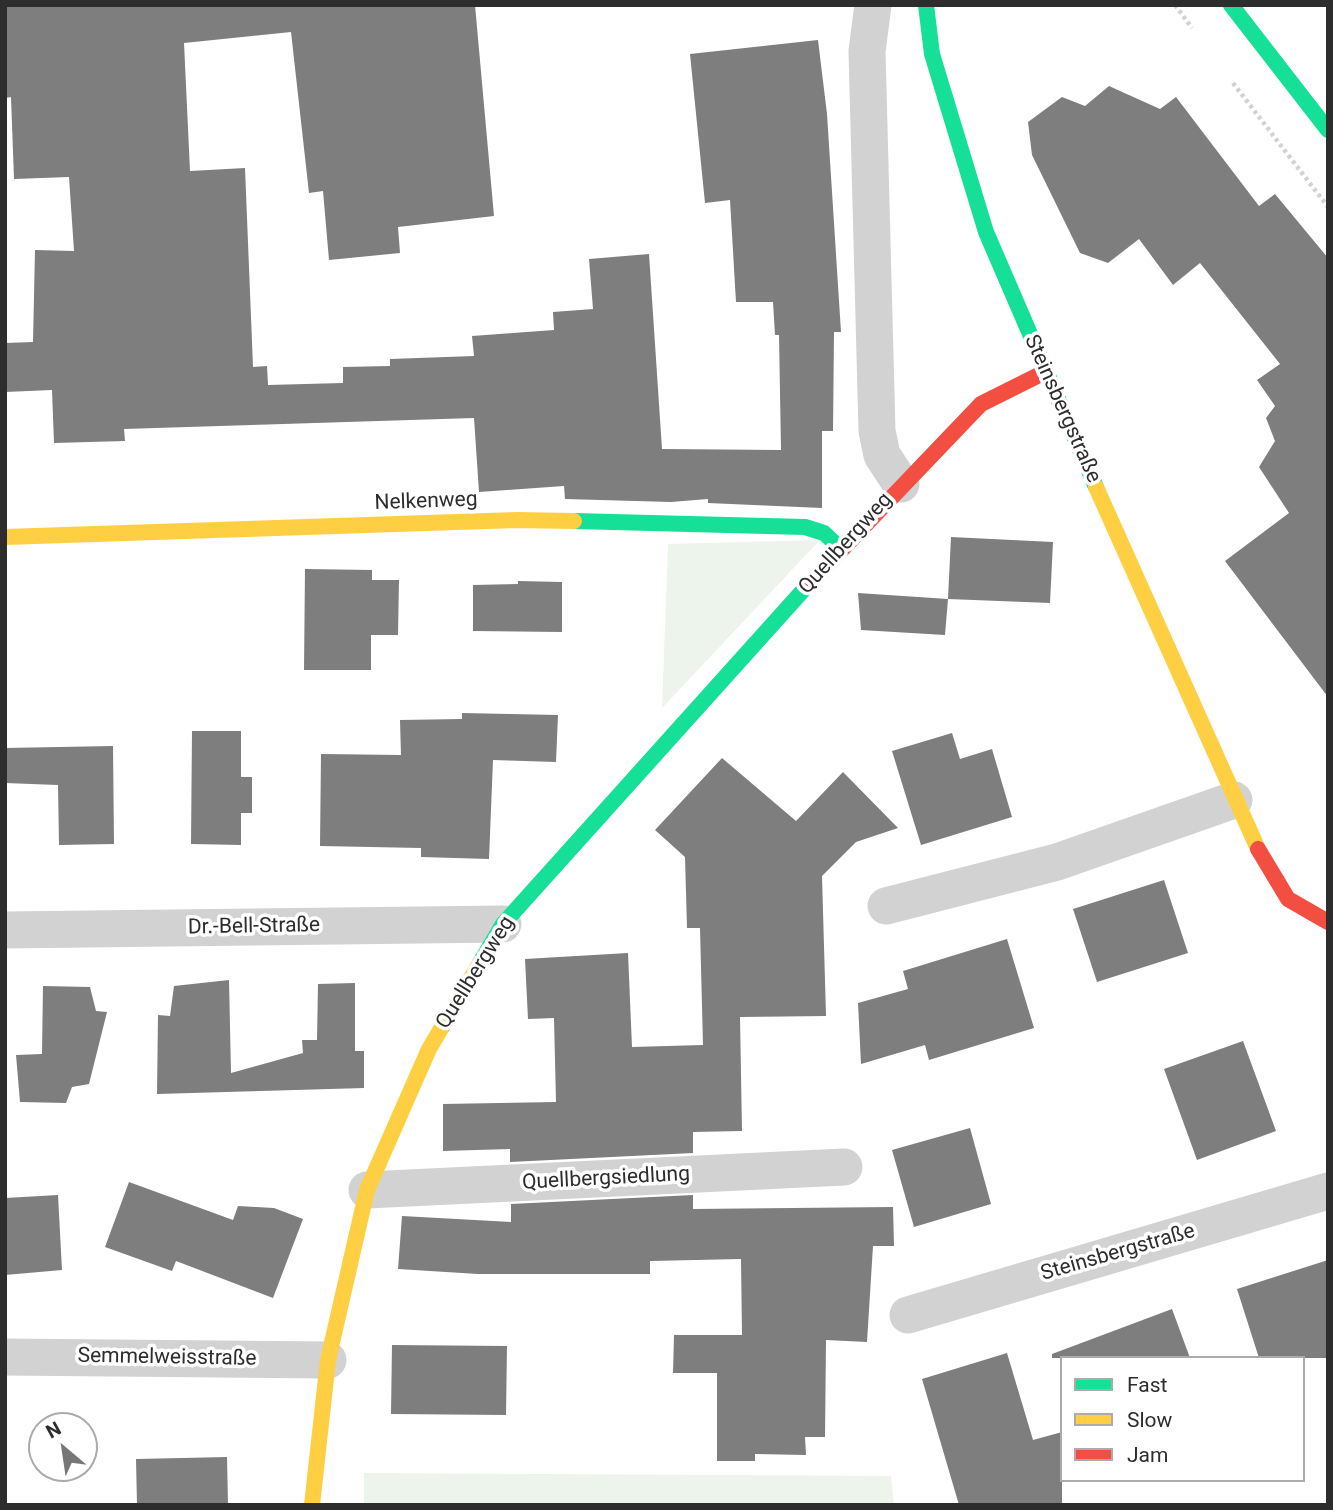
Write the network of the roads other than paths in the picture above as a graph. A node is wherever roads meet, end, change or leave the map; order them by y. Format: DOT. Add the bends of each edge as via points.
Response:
graph roads {
  1 [pos="873,5"];
  2 [pos="926,5"];
  3 [pos="1231,5"];
  4 [pos="1328,130"];
  5 [pos="1045,372"];
  6 [pos="901,484"];
  7 [pos="5,537"];
  8 [pos="841,549"];
  9 [pos="1234,800"];
  10 [pos="886,906"];
  11 [pos="1328,922"];
  12 [pos="503,924"];
  13 [pos="5,930"];
  14 [pos="844,1167"];
  15 [pos="368,1190"];
  16 [pos="1328,1191"];
  17 [pos="908,1315"];
  18 [pos="5,1357"];
  19 [pos="328,1360"];
  20 [pos="312,1505"];
  1 -- 6 [label="street, Quellbergweg" via="867,51 877,431 881,455"];
  2 -- 5 [label="street, Steinsbergstraße" via="932,54 986,232"];
  3 -- 4 [label="street"];
  5 -- 6 [label="street, Quellbergweg" via="981,404"];
  5 -- 9 [label="street, Steinsbergstraße"];
  6 -- 8 [label="street, Quellbergweg"];
  7 -- 8 [label="street, Nelkenweg" via="517,520 805,527 824,533"];
  8 -- 12 [label="street, Quellbergweg"];
  9 -- 10 [label="street" via="1057,862"];
  9 -- 11 [label="street, Steinsbergstraße" via="1289,899"];
  12 -- 13 [label="street, Dr.-Bell-Straße"];
  12 -- 15 [label="street, Quellbergweg" via="429,1049"];
  14 -- 15 [label="street, Quellbergsiedlung"];
  15 -- 19 [label="street, Quellbergweg"];
  16 -- 17 [label="street, Steinsbergstraße"];
  18 -- 19 [label="street, Semmelweisstraße"];
  19 -- 20 [label="street, Quellbergweg"];
}
